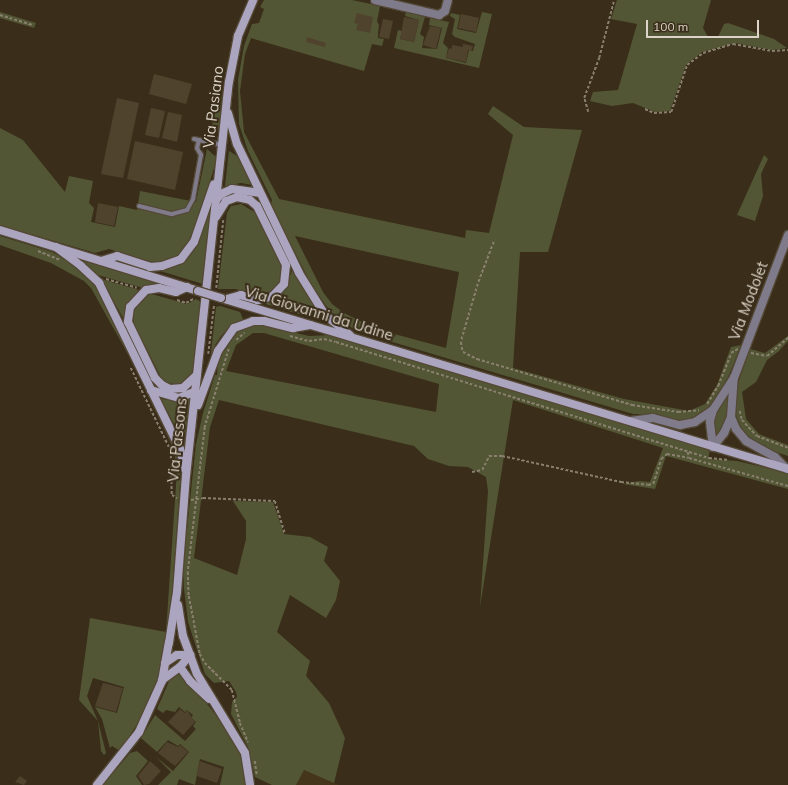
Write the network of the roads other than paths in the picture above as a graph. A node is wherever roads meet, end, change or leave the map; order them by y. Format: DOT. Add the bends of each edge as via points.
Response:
graph roads {
  1 [pos="253,0"];
  2 [pos="375,0"];
  3 [pos="448,0"];
  4 [pos="227,107"];
  5 [pos="237,144"];
  6 [pos="222,146"];
  7 [pos="220,168"];
  8 [pos="259,193"];
  9 [pos="216,200"];
  10 [pos="139,206"];
  11 [pos="214,221"];
  12 [pos="0,230"];
  13 [pos="788,235"];
  14 [pos="56,247"];
  15 [pos="100,261"];
  16 [pos="187,287"];
  17 [pos="219,298"];
  18 [pos="311,325"];
  19 [pos="352,338"];
  20 [pos="197,375"];
  21 [pos="734,378"];
  22 [pos="151,390"];
  23 [pos="196,391"];
  24 [pos="713,410"];
  25 [pos="731,417"];
  26 [pos="193,419"];
  27 [pos="631,421"];
  28 [pos="713,447"];
  29 [pos="788,469"];
  30 [pos="186,476"];
  31 [pos="177,592"];
  32 [pos="190,655"];
  33 [pos="165,663"];
  34 [pos="180,667"];
  35 [pos="162,681"];
  36 [pos="214,703"];
  37 [pos="254,783"];
  38 [pos="97,785"];
  1 -- 4 [label="street, Via Pasiano" via="238,36 232,59"];
  2 -- 3 [label="street" via="439,15 445,11"];
  4 -- 5 [label="street"];
  4 -- 6 [label="street, Via Pasiano"];
  5 -- 6 [label="street" via="228,140"];
  5 -- 8 [label="street"];
  6 -- 7 [label="street, Via Pasiano"];
  6 -- 10 [label="lane" via="196,139 201,155 193,198 187,210 172,214"];
  7 -- 9 [label="street, Via Pasiano"];
  7 -- 15 [label="street" via="194,242 181,259 156,266 116,256"];
  8 -- 9 [label="street" via="232,189 221,194"];
  8 -- 19 [label="street" via="299,272 325,315"];
  9 -- 11 [label="street, Via Pasiano"];
  11 -- 17 [label="street" via="226,202 238,197 250,200 256,206 286,265 284,284 273,296 258,300 241,295"];
  11 -- 20 [label="street, Via Passons"];
  12 -- 14 [label="street, Via Giovanni da Udine"];
  13 -- 21 [label="street, Via Modolet" via="748,352"];
  14 -- 15 [label="street, Via Giovanni da Udine"];
  14 -- 22 [label="street" via="82,266 99,283"];
  15 -- 16 [label="street, Via Giovanni da Udine"];
  16 -- 17 [label="street, Via Giovanni da Udine, bridge"];
  16 -- 20 [label="street" via="176,292 159,288 146,290 130,307 128,322 155,378 162,385 170,389 183,388"];
  17 -- 18 [label="street, Via Giovanni da Udine"];
  18 -- 19 [label="street, Via Giovanni da Udine"];
  18 -- 26 [label="street" via="293,328 253,321 234,328 218,351"];
  19 -- 27 [label="street, Via Giovanni da Udine"];
  20 -- 23 [label="street, Via Passons"];
  21 -- 24 [label="street, Via Modolet"];
  21 -- 25 [label="street, Via Modolet"];
  22 -- 23 [label="street" via="178,398"];
  22 -- 30 [label="street" via="180,449"];
  23 -- 26 [label="street, Via Passons"];
  24 -- 27 [label="street, Via Modolet" via="695,422 680,425 653,418"];
  24 -- 28 [label="street, Via Modolet" via="710,421"];
  25 -- 28 [label="street, Via Modolet" via="724,433"];
  25 -- 29 [label="street" via="736,429 746,441 775,457"];
  26 -- 30 [label="street, Via Passons"];
  27 -- 28 [label="street, Via Giovanni da Udine"];
  28 -- 29 [label="street, Via Giovanni da Udine"];
  30 -- 31 [label="street, Via Passons"];
  31 -- 32 [label="street" via="180,619"];
  31 -- 33 [label="street, Via Passons"];
  32 -- 33 [label="street" via="177,655"];
  32 -- 34 [label="street, Via Passons"];
  32 -- 36 [label="street"];
  33 -- 35 [label="street, Via Passons"];
  34 -- 35 [label="street, Via Passons"];
  34 -- 36 [label="street" via="190,681"];
  35 -- 38 [label="street, Via Passons" via="139,732"];
  36 -- 37 [label="street" via="245,753"];
}
